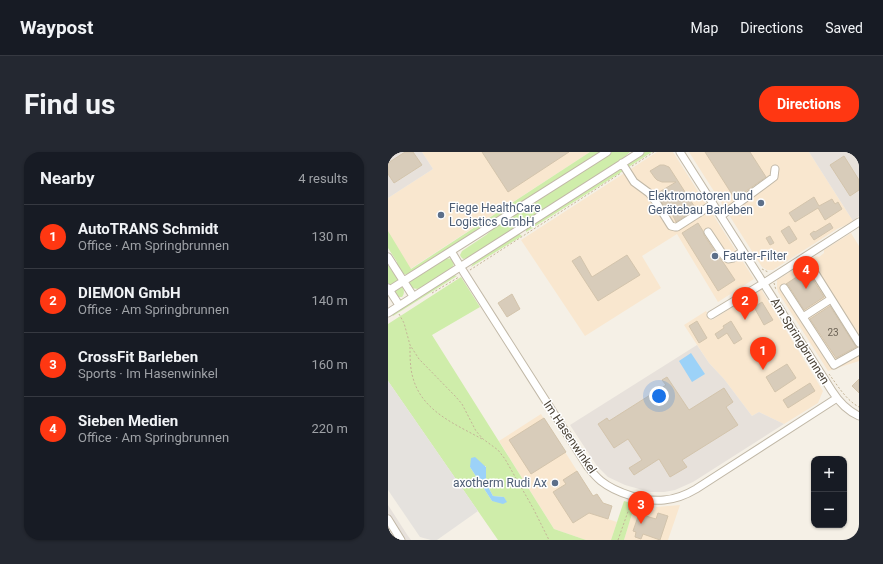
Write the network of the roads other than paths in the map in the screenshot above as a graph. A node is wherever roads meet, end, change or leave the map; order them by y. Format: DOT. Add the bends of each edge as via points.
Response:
graph roads {
  1 [pos="607,152"];
  2 [pos="640,152"];
  3 [pos="680,152"];
  4 [pos="624,167"];
  5 [pos="775,169"];
  6 [pos="713,204"];
  7 [pos="721,216"];
  8 [pos="859,222"];
  9 [pos="708,232"];
  10 [pos="451,251"];
  11 [pos="744,251"];
  12 [pos="388,257"];
  13 [pos="805,257"];
  14 [pos="460,266"];
  15 [pos="403,281"];
  16 [pos="764,283"];
  17 [pos="784,288"];
  18 [pos="388,290"];
  19 [pos="413,296"];
  20 [pos="831,299"];
  21 [pos="399,305"];
  22 [pos="388,312"];
  23 [pos="711,315"];
  24 [pos="803,317"];
  25 [pos="859,343"];
  26 [pos="859,351"];
  27 [pos="837,398"];
  28 [pos="859,416"];
  29 [pos="388,519"];
  30 [pos="402,540"];
  1 -- 10 [label="street"];
  2 -- 4 [label="street"];
  3 -- 6 [label="street, Am Springbrunnen"];
  4 -- 6 [label="street" via="634,182 649,193 673,227"];
  4 -- 14 [label="street"];
  5 -- 7 [label="street" via="774,177"];
  6 -- 7 [label="street, Am Springbrunnen"];
  7 -- 11 [label="street, Am Springbrunnen"];
  8 -- 13 [label="street"];
  9 -- 11 [label="street" via="728,259"];
  10 -- 14 [label="street, Im Hasenwinkel"];
  10 -- 15 [label="street"];
  11 -- 16 [label="street, Am Springbrunnen"];
  12 -- 15 [label="street"];
  13 -- 16 [label="street"];
  13 -- 20 [label="street"];
  14 -- 19 [label="street"];
  14 -- 27 [label="street, Im Hasenwinkel" via="588,468 605,484 622,492 657,501 688,493"];
  15 -- 18 [label="street"];
  15 -- 19 [label="street"];
  16 -- 23 [label="street"];
  16 -- 27 [label="street, Am Springbrunnen"];
  17 -- 24 [label="street"];
  18 -- 21 [label="street"];
  19 -- 21 [label="street"];
  20 -- 24 [label="street"];
  20 -- 25 [label="street"];
  21 -- 22 [label="street"];
  24 -- 26 [label="street" via="834,365"];
  27 -- 28 [label="street, Am Springbrunnen"];
  29 -- 30 [label="street"];
}
